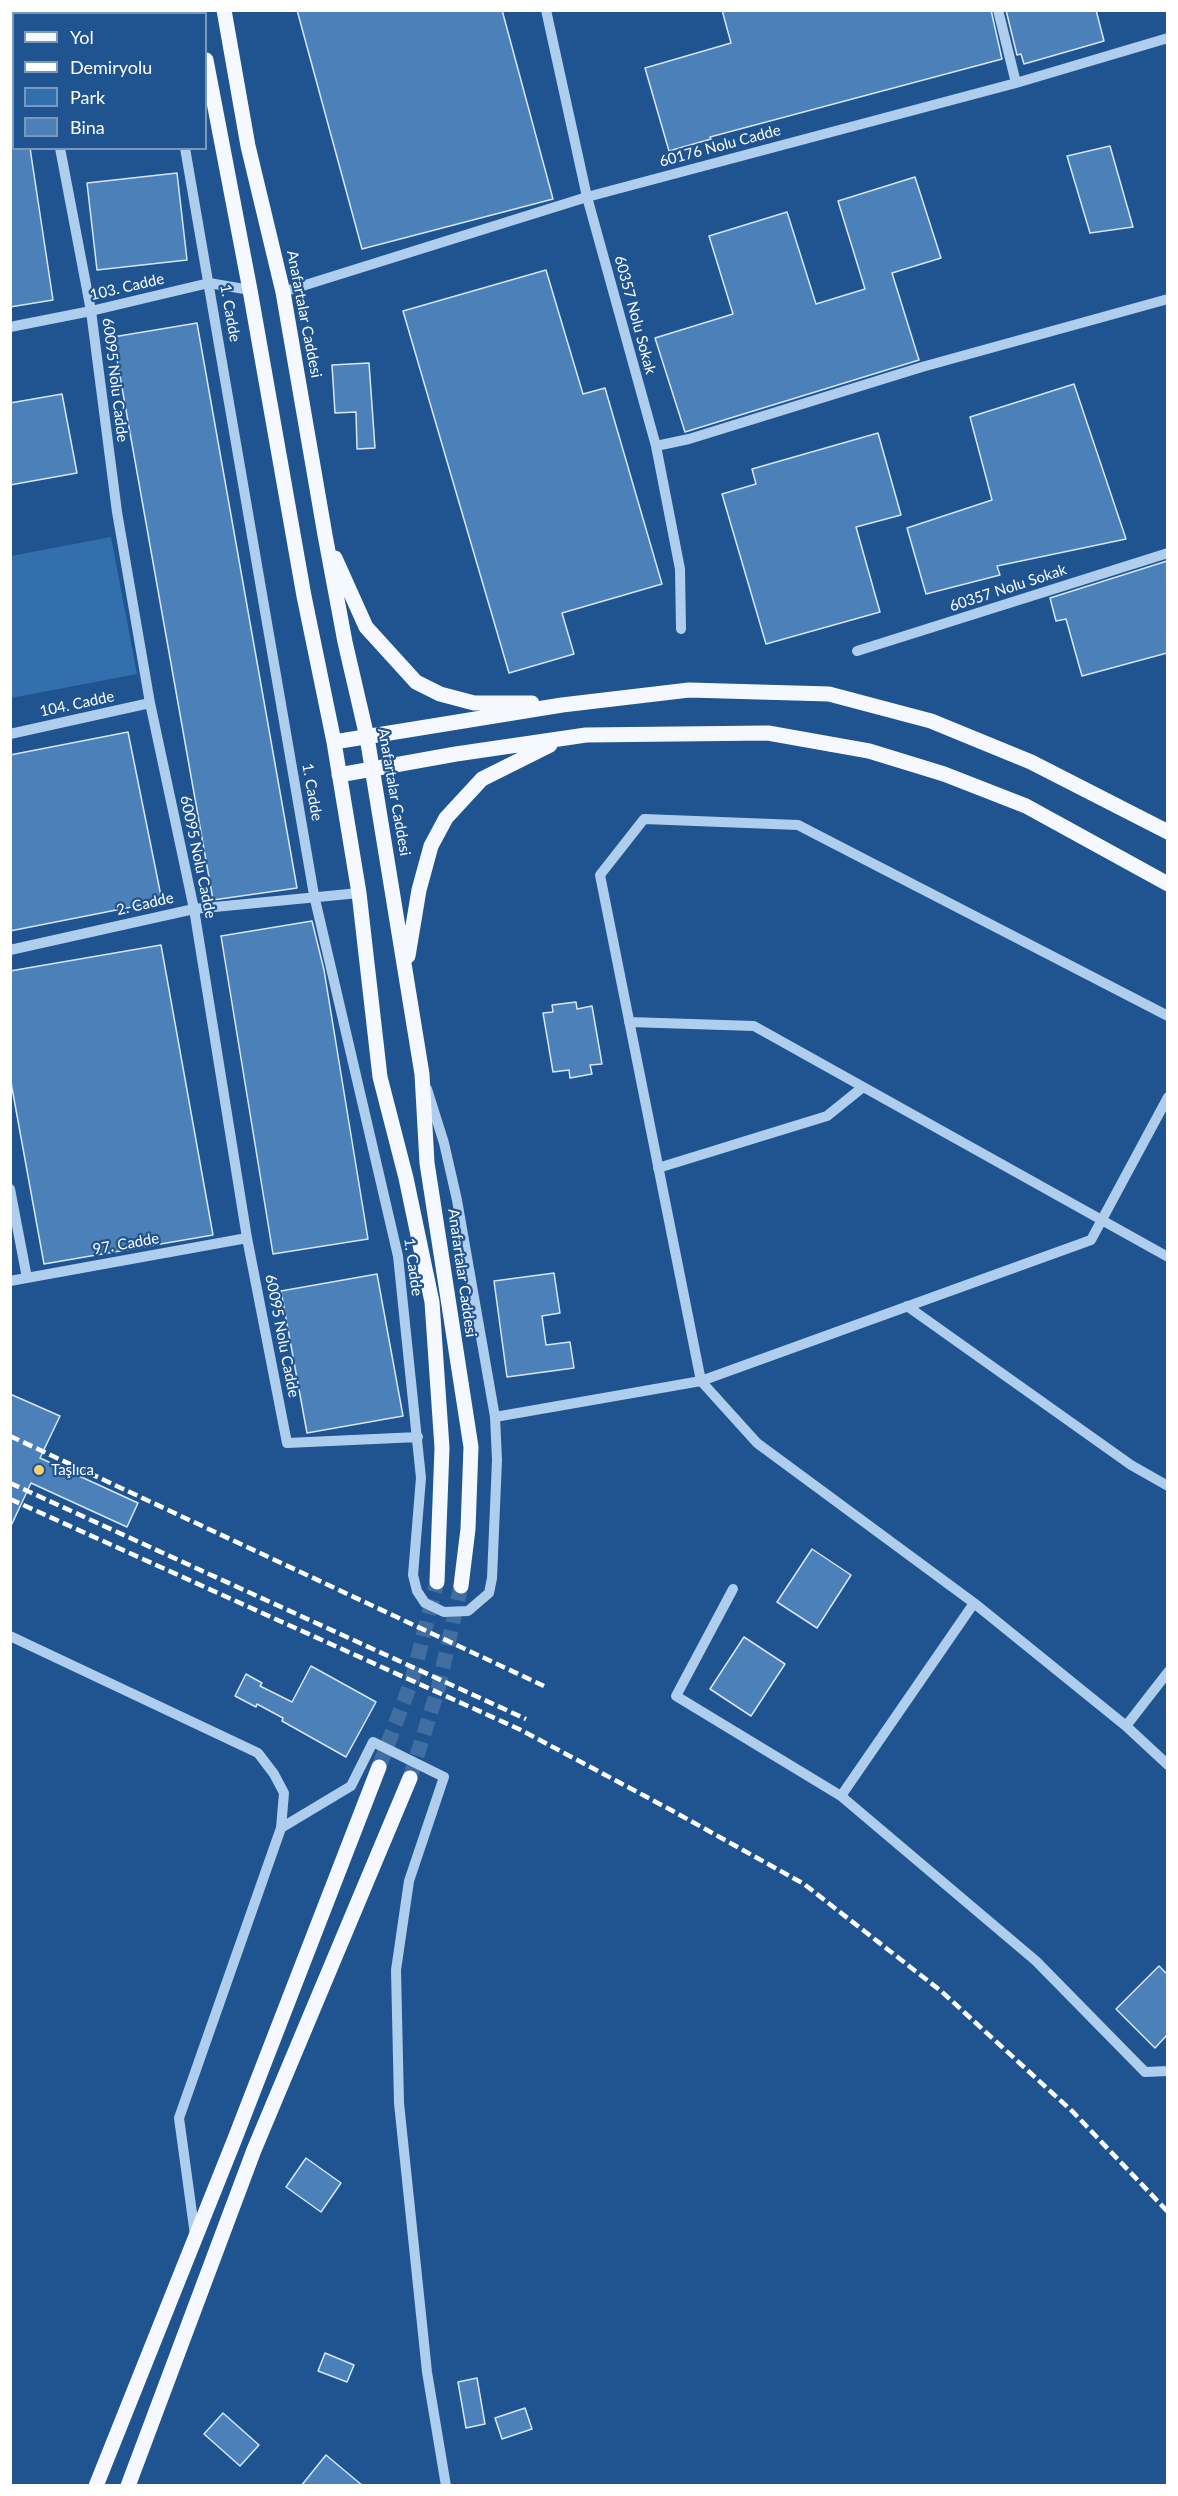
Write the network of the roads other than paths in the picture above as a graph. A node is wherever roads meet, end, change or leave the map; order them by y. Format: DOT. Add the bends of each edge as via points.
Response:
graph roads {
  1 [pos="224,10"];
  2 [pos="546,10"];
  3 [pos="998,10"];
  4 [pos="1167,38"];
  5 [pos="207,65"];
  6 [pos="1016,83"];
  7 [pos="60,150"];
  8 [pos="185,150"];
  9 [pos="587,197"];
  10 [pos="209,283"];
  11 [pos="250,290"];
  12 [pos="284,292"];
  13 [pos="1167,299"];
  14 [pos="91,311"];
  15 [pos="10,327"];
  16 [pos="656,446"];
  17 [pos="325,535"];
  18 [pos="1167,553"];
  19 [pos="681,629"];
  20 [pos="857,651"];
  21 [pos="150,703"];
  22 [pos="562,705"];
  23 [pos="10,734"];
  24 [pos="367,737"];
  25 [pos="562,738"];
  26 [pos="334,742"];
  27 [pos="372,770"];
  28 [pos="339,775"];
  29 [pos="1167,832"];
  30 [pos="1167,884"];
  31 [pos="359,893"];
  32 [pos="314,895"];
  33 [pos="194,909"];
  34 [pos="10,950"];
  35 [pos="406,968"];
  36 [pos="1167,1016"];
  37 [pos="629,1022"];
  38 [pos="422,1074"];
  39 [pos="862,1087"];
  40 [pos="1167,1097"];
  41 [pos="658,1168"];
  42 [pos="10,1189"];
  43 [pos="1101,1221"];
  44 [pos="247,1238"];
  45 [pos="1167,1257"];
  46 [pos="27,1278"];
  47 [pos="10,1281"];
  48 [pos="907,1306"];
  49 [pos="701,1381"];
  50 [pos="495,1417"];
  51 [pos="418,1437"];
  52 [pos="1131,1465"];
  53 [pos="1167,1486"];
  54 [pos="1167,1495"];
  55 [pos="437,1582"];
  56 [pos="461,1586"];
  57 [pos="733,1589"];
  58 [pos="974,1603"];
  59 [pos="10,1636"];
  60 [pos="1167,1672"];
  61 [pos="1126,1726"];
  62 [pos="1167,1766"];
  63 [pos="379,1767"];
  64 [pos="410,1778"];
  65 [pos="841,1796"];
  66 [pos="281,1828"];
  67 [pos="1167,2071"];
  68 [pos="195,2238"];
  69 [pos="96,2486"];
  70 [pos="128,2486"];
  71 [pos="446,2486"];
  1 -- 12 [label="main road, Anafartalar Caddesi" via="248,146"];
  2 -- 9 [label="street, 60357 Nolu Sokak"];
  3 -- 6 [label="street"];
  4 -- 6 [label="street, 60176 Nolu Cadde"];
  5 -- 11 [label="main road"];
  6 -- 9 [label="street, 60176 Nolu Cadde"];
  7 -- 14 [label="street, 60095 Nolu Cadde"];
  8 -- 10 [label="street, 1. Cadde"];
  9 -- 12 [label="street, 60176 Nolu Cadde"];
  9 -- 16 [label="street, 60357 Nolu Sokak"];
  10 -- 11 [label="street, 103. Cadde"];
  10 -- 14 [label="street, 103. Cadde"];
  10 -- 32 [label="street, 1. Cadde"];
  11 -- 26 [label="main road"];
  12 -- 17 [label="main road, Anafartalar Caddesi"];
  13 -- 16 [label="street"];
  14 -- 15 [label="street, 103. Cadde"];
  14 -- 21 [label="street, 60095 Nolu Cadde" via="117,512"];
  16 -- 19 [label="street, 60357 Nolu Sokak" via="680,569"];
  17 -- 22 [label="main road" via="366,627 416,682 440,694 474,703"];
  17 -- 24 [label="main road, Anafartalar Caddesi"];
  18 -- 20 [label="street, 60357 Nolu Sokak"];
  21 -- 23 [label="street, 104. Cadde"];
  21 -- 33 [label="street, 60095 Nolu Cadde"];
  22 -- 24 [label="main road"];
  22 -- 29 [label="main road" via="689,690 830,694 932,721 1031,762"];
  24 -- 26 [label="main road"];
  24 -- 27 [label="main road, Anafartalar Caddesi"];
  25 -- 27 [label="main road"];
  25 -- 30 [label="main road" via="768,733 869,751 944,774 1026,806"];
  25 -- 35 [label="main road" via="482,778 446,818 431,846 419,890"];
  26 -- 28 [label="main road"];
  27 -- 28 [label="main road"];
  27 -- 35 [label="main road, Anafartalar Caddesi"];
  28 -- 31 [label="main road"];
  31 -- 32 [label="street, 2. Cadde"];
  31 -- 55 [label="main road" via="380,1077 432,1302 442,1448"];
  32 -- 33 [label="street, 2. Cadde"];
  32 -- 51 [label="street, 1. Cadde" via="398,1256"];
  33 -- 34 [label="street, 2. Cadde"];
  33 -- 44 [label="street, 60095 Nolu Cadde"];
  35 -- 38 [label="main road, Anafartalar Caddesi"];
  36 -- 37 [label="street" via="798,825 644,819 600,875"];
  37 -- 39 [label="street" via="754,1026"];
  37 -- 41 [label="street"];
  38 -- 50 [label="street, 1. Cadde" via="454,1188"];
  38 -- 56 [label="main road, Anafartalar Caddesi" via="427,1163 471,1447"];
  39 -- 41 [label="street" via="827,1116"];
  39 -- 43 [label="street"];
  40 -- 43 [label="street"];
  41 -- 49 [label="street"];
  42 -- 46 [label="street"];
  43 -- 45 [label="street"];
  43 -- 48 [label="street" via="1091,1240"];
  44 -- 46 [label="street, 97. Cadde"];
  44 -- 51 [label="street, 60095 Nolu Cadde" via="287,1443"];
  46 -- 47 [label="street, 97. Cadde"];
  48 -- 49 [label="street"];
  48 -- 52 [label="street"];
  49 -- 50 [label="street"];
  49 -- 58 [label="street" via="757,1443"];
  50 -- 51 [label="street, 1. Cadde" via="492,1578 489,1593 468,1611 444,1612 425,1603 417,1591 413,1575 421,1478"];
  52 -- 53 [label="street"];
  52 -- 54 [label="street"];
  57 -- 65 [label="street" via="676,1696"];
  58 -- 61 [label="street"];
  58 -- 65 [label="street"];
  59 -- 66 [label="street" via="258,1753 284,1793"];
  60 -- 61 [label="street"];
  61 -- 62 [label="street"];
  63 -- 68 [label="main road"];
  64 -- 70 [label="main road" via="254,2150"];
  65 -- 67 [label="street" via="1036,1961 1145,2072"];
  66 -- 68 [label="street" via="179,2118"];
  66 -- 71 [label="street" via="351,1786 373,1742 444,1777 409,1881 396,1970 399,2103 427,2372"];
  68 -- 69 [label="main road"];
}
